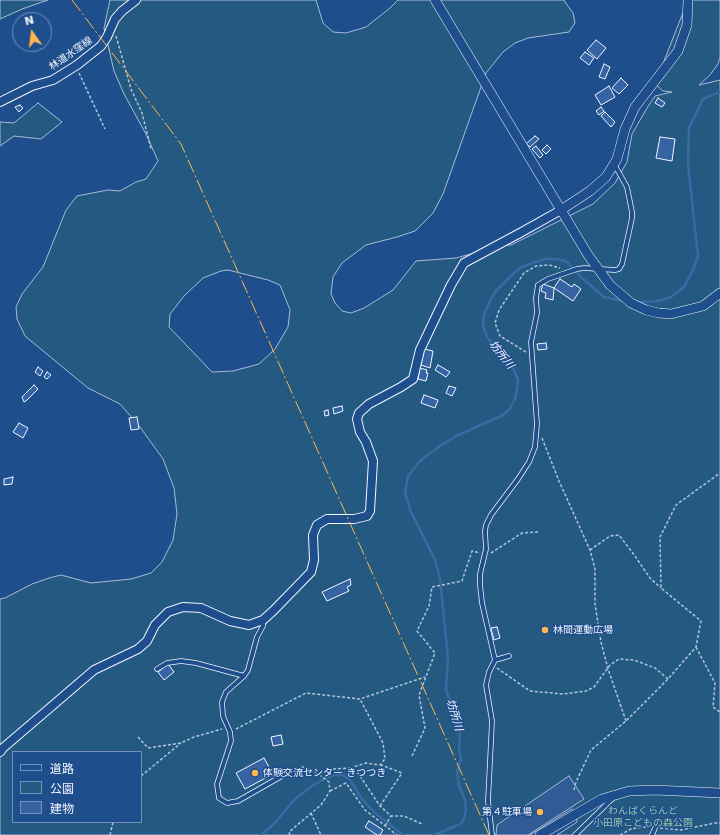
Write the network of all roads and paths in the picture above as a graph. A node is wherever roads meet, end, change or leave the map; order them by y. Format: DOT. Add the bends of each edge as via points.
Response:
graph roads {
  1 [pos="136,0"];
  2 [pos="435,0"];
  3 [pos="688,0"];
  4 [pos="112,25"];
  5 [pos="76,66"];
  6 [pos="0,102"];
  7 [pos="105,129"];
  8 [pos="151,149"];
  9 [pos="614,163"];
  10 [pos="561,210"];
  11 [pos="598,269"];
  12 [pos="564,273"];
  13 [pos="720,293"];
  14 [pos="532,355"];
  15 [pos="543,438"];
  16 [pos="720,473"];
  17 [pos="538,532"];
  18 [pos="590,550"];
  19 [pos="486,554"];
  20 [pos="661,588"];
  21 [pos="263,620"];
  22 [pos="696,647"];
  23 [pos="509,656"];
  24 [pos="495,660"];
  25 [pos="493,665"];
  26 [pos="157,669"];
  27 [pos="608,669"];
  28 [pos="244,676"];
  29 [pos="425,678"];
  30 [pos="668,679"];
  31 [pos="360,699"];
  32 [pos="720,712"];
  33 [pos="626,721"];
  34 [pos="229,730"];
  35 [pos="138,737"];
  36 [pos="181,742"];
  37 [pos="0,752"];
  38 [pos="412,756"];
  39 [pos="380,765"];
  40 [pos="350,768"];
  41 [pos="287,773"];
  42 [pos="319,774"];
  43 [pos="142,775"];
  44 [pos="574,790"];
  45 [pos="330,791"];
  46 [pos="720,793"];
  47 [pos="616,795"];
  48 [pos="380,806"];
  49 [pos="312,813"];
  50 [pos="391,816"];
  51 [pos="113,823"];
  52 [pos="720,823"];
  53 [pos="422,824"];
  54 [pos="385,826"];
  55 [pos="655,828"];
  56 [pos="110,835"];
  57 [pos="290,835"];
  58 [pos="321,835"];
  59 [pos="397,835"];
  60 [pos="492,835"];
  61 [pos="540,835"];
  62 [pos="575,835"];
  63 [pos="620,835"];
  64 [pos="652,835"];
  1 -- 4 [label="street, 林道水窪線" via="122,11"];
  2 -- 10 [label="street"];
  3 -- 9 [label="street" via="687,25 678,51 635,107"];
  4 -- 5 [label="street, 林道水窪線" via="101,46"];
  4 -- 8 [label="path" via="131,89 142,113"];
  5 -- 6 [label="street, 林道水窪線" via="53,80 32,86"];
  5 -- 7 [label="path"];
  9 -- 10 [label="street" via="606,176 590,191"];
  9 -- 11 [label="lane" via="627,188 632,218 619,269"];
  10 -- 11 [label="street"];
  10 -- 21 [label="street" via="464,263 420,350 412,378 359,412 357,419 360,432 373,461 370,511 366,516 354,519 327,519 317,525 313,535 314,560 311,572"];
  11 -- 12 [label="lane" via="577,269"];
  11 -- 13 [label="street" via="615,290 631,303 656,312 671,314 703,306"];
  12 -- 14 [label="lane" via="538,286 538,313 531,342"];
  12 -- 14 [label="path" via="560,268 536,266 524,273 499,310 495,323 500,336"];
  14 -- 19 [label="lane" via="537,424 535,447 518,479 491,514 486,525"];
  15 -- 18 [label="path"];
  16 -- 20 [label="path" via="676,505 660,537"];
  17 -- 19 [label="path" via="522,533 490,554"];
  18 -- 20 [label="path" via="610,536 619,535 650,578"];
  18 -- 27 [label="path" via="595,569 595,604"];
  19 -- 24 [label="lane" via="480,574 480,585"];
  19 -- 29 [label="path" via="472,551 462,581 432,588 429,606 417,631 435,653"];
  20 -- 22 [label="path" via="701,621"];
  21 -- 28 [label="lane" via="250,666"];
  21 -- 37 [label="street" via="249,625 230,621 201,608 183,607 168,612 155,625 147,641 138,650 94,670"];
  22 -- 30 [label="path"];
  22 -- 32 [label="path" via="715,683 713,707"];
  23 -- 24 [label="lane"];
  24 -- 25 [label="lane"];
  25 -- 27 [label="path" via="530,691 563,694 586,691 594,687"];
  25 -- 60 [label="lane" via="486,685 492,721 488,801"];
  26 -- 28 [label="lane" via="167,663 181,661"];
  27 -- 30 [label="path" via="619,659 634,660 655,668"];
  27 -- 33 [label="path"];
  28 -- 34 [label="lane" via="228,690 222,702 223,716"];
  29 -- 31 [label="path"];
  29 -- 38 [label="path" via="419,696 425,728"];
  30 -- 33 [label="path"];
  31 -- 34 [label="path" via="306,693"];
  31 -- 39 [label="path" via="383,743 385,759"];
  33 -- 44 [label="path" via="591,750"];
  34 -- 36 [label="path"];
  34 -- 41 [label="lane" via="231,742 217,784 218,798 222,801 238,801"];
  35 -- 36 [label="path" via="148,748"];
  36 -- 43 [label="path"];
  39 -- 40 [label="path" via="366,763"];
  39 -- 48 [label="path" via="402,773"];
  40 -- 42 [label="path" via="332,769"];
  40 -- 48 [label="path" via="358,773"];
  41 -- 42 [label="path" via="303,767"];
  42 -- 45 [label="path" via="328,782"];
  45 -- 49 [label="path"];
  45 -- 54 [label="path" via="346,783 365,810"];
  46 -- 47 [label="street" via="655,790 629,791"];
  47 -- 61 [label="street" via="602,799"];
  47 -- 62 [label="lane"];
  48 -- 50 [label="path"];
  49 -- 57 [label="path" via="289,832"];
  49 -- 58 [label="path"];
  50 -- 53 [label="path" via="404,816"];
  50 -- 54 [label="path"];
  51 -- 56 [label="path"];
  52 -- 55 [label="path" via="681,830"];
  54 -- 59 [label="path"];
  55 -- 63 [label="path" via="642,826"];
  55 -- 64 [label="lane"];
}
